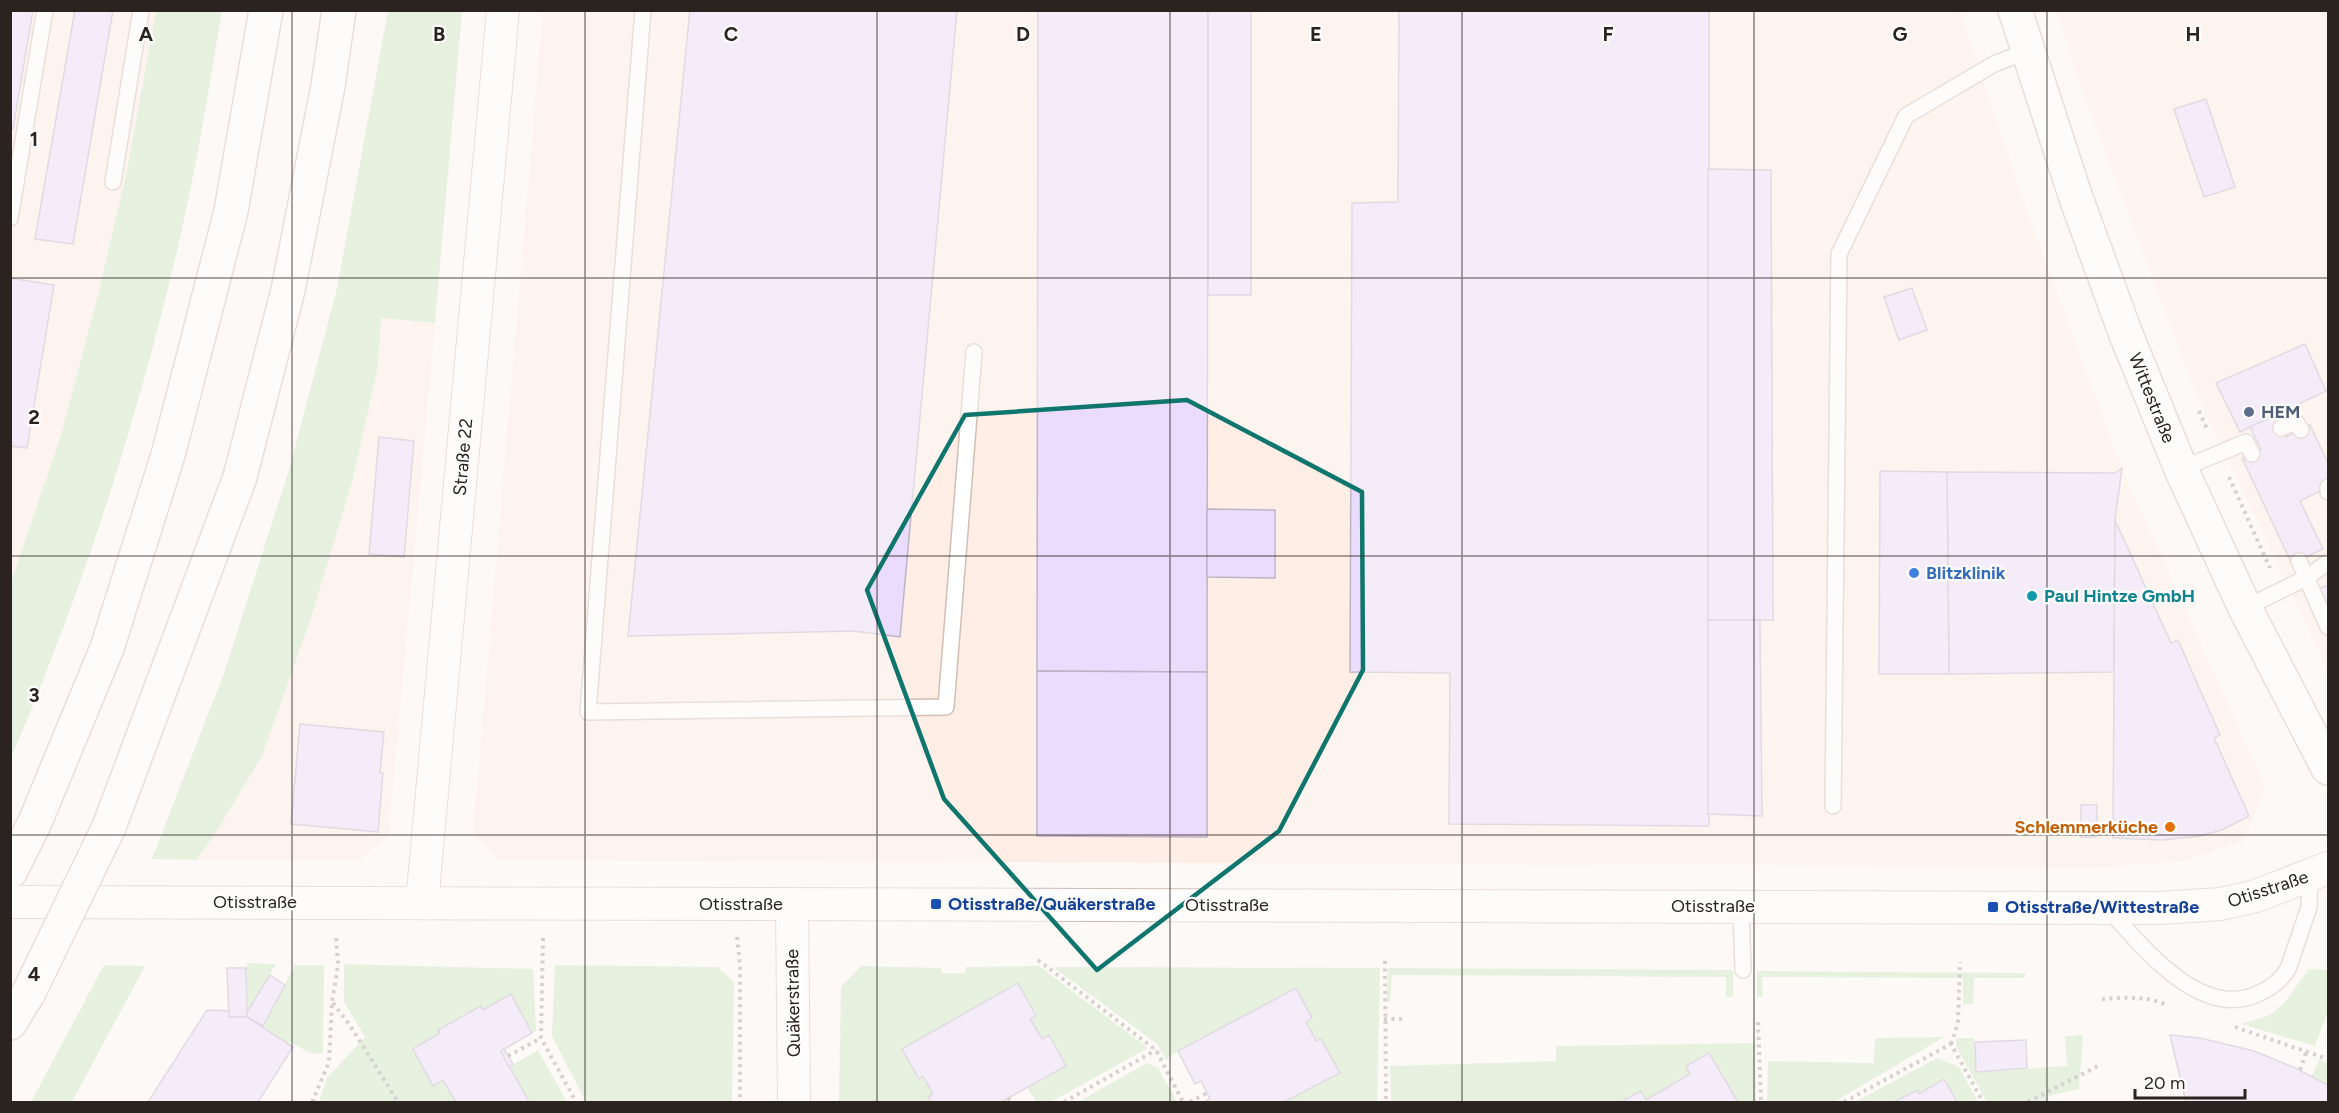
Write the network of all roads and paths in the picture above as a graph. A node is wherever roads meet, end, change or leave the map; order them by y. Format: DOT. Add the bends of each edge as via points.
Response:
graph roads {
  1 [pos="45,10"];
  2 [pos="141,10"];
  3 [pos="266,10"];
  4 [pos="339,10"];
  5 [pos="503,10"];
  6 [pos="643,10"];
  7 [pos="2015,10"];
  8 [pos="2028,51"];
  9 [pos="113,182"];
  10 [pos="10,218"];
  11 [pos="974,352"];
  12 [pos="2194,401"];
  13 [pos="2281,428"];
  14 [pos="2301,430"];
  15 [pos="2251,445"];
  16 [pos="2218,453"];
  17 [pos="2181,469"];
  18 [pos="2299,561"];
  19 [pos="2328,562"];
  20 [pos="2306,578"];
  21 [pos="2281,591"];
  22 [pos="2246,608"];
  23 [pos="2328,627"];
  24 [pos="2328,768"];
  25 [pos="1833,806"];
  26 [pos="10,872"];
  27 [pos="2319,872"];
  28 [pos="10,902"];
  29 [pos="336,903"];
  30 [pos="422,903"];
  31 [pos="792,904"];
  32 [pos="1741,906"];
  33 [pos="2106,907"];
  34 [pos="543,937"];
  35 [pos="737,940"];
  36 [pos="1038,960"];
  37 [pos="1384,961"];
  38 [pos="1960,962"];
  39 [pos="1743,970"];
  40 [pos="332,1002"];
  41 [pos="1384,1019"];
  42 [pos="1406,1019"];
  43 [pos="1758,1022"];
  44 [pos="10,1023"];
  45 [pos="540,1038"];
  46 [pos="1951,1044"];
  47 [pos="1156,1050"];
  48 [pos="2307,1050"];
  49 [pos="508,1056"];
  50 [pos="2098,1066"];
  51 [pos="2300,1070"];
  52 [pos="1207,1093"];
  53 [pos="1852,1100"];
  54 [pos="313,1102"];
  55 [pos="398,1102"];
  56 [pos="576,1102"];
  57 [pos="740,1102"];
  58 [pos="794,1102"];
  59 [pos="1064,1102"];
  60 [pos="1183,1102"];
  61 [pos="1190,1102"];
  62 [pos="1386,1102"];
  63 [pos="1761,1102"];
  64 [pos="1844,1102"];
  65 [pos="1983,1102"];
  66 [pos="2028,1102"];
  1 -- 10 [label="lane"];
  2 -- 9 [label="lane"];
  3 -- 26 [label="main road" via="231,211 168,456 107,648 35,822"];
  4 -- 44 [label="main road, bridge" via="288,290 240,477 109,827"];
  5 -- 30 [label="street, Straße 22"];
  6 -- 11 [label="lane" via="588,712 946,707"];
  7 -- 8 [label="main road, Wittestraße"];
  8 -- 17 [label="main road, Wittestraße" via="2125,332"];
  8 -- 25 [label="lane" via="1994,64 1906,116 1839,254"];
  12 -- 16 [label="path"];
  13 -- 14 [label="lane" via="2296,422"];
  15 -- 16 [label="lane"];
  16 -- 17 [label="lane"];
  16 -- 21 [label="path"];
  17 -- 22 [label="main road, Wittestraße"];
  18 -- 20 [label="lane"];
  19 -- 20 [label="lane"];
  20 -- 21 [label="lane"];
  20 -- 23 [label="lane"];
  21 -- 22 [label="lane"];
  22 -- 24 [label="main road, Wittestraße"];
  27 -- 33 [label="street, Otisstraße" via="2256,896 2222,904"];
  27 -- 33 [label="lane" via="2284,976 2240,1001 2215,998 2159,965"];
  28 -- 29 [label="street, Otisstraße"];
  29 -- 30 [label="street, Otisstraße"];
  29 -- 40 [label="path" via="338,965"];
  30 -- 31 [label="street, Otisstraße"];
  31 -- 32 [label="street, Otisstraße"];
  31 -- 58 [label="street, Quäkerstraße"];
  32 -- 33 [label="street, Otisstraße"];
  32 -- 39 [label="lane"];
  34 -- 45 [label="path"];
  35 -- 57 [label="path"];
  36 -- 47 [label="path"];
  37 -- 41 [label="path"];
  38 -- 46 [label="path" via="1958,1023"];
  40 -- 54 [label="path" via="329,1062"];
  40 -- 55 [label="path"];
  41 -- 42 [label="path"];
  41 -- 62 [label="path"];
  43 -- 63 [label="path"];
  45 -- 49 [label="path"];
  45 -- 56 [label="path"];
  46 -- 53 [label="path"];
  46 -- 65 [label="path"];
  47 -- 59 [label="path"];
  47 -- 60 [label="path"];
  48 -- 51 [label="path"];
  50 -- 66 [label="path"];
  52 -- 61 [label="path"];
  53 -- 64 [label="path"];
}
